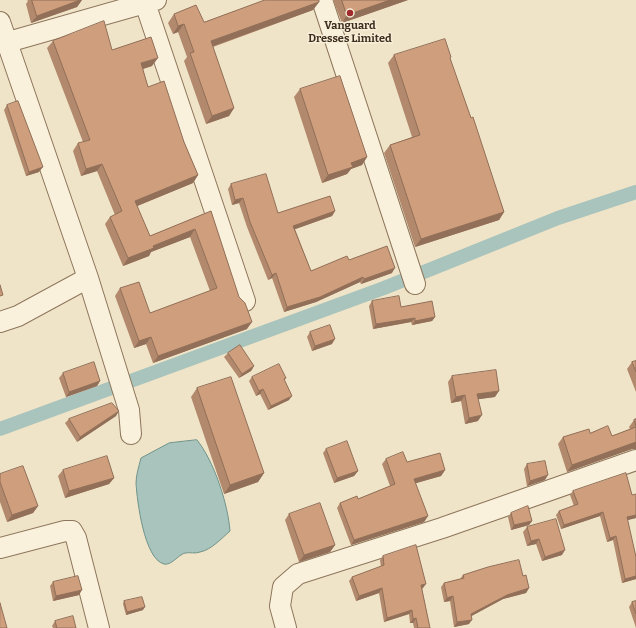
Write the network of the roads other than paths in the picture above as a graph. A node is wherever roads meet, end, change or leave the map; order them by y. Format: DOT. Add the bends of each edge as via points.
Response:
graph roads {
  1 [pos="322,0"];
  2 [pos="148,1"];
  3 [pos="0,22"];
  4 [pos="8,42"];
  5 [pos="413,275"];
  6 [pos="88,278"];
  7 [pos="245,301"];
  8 [pos="0,322"];
  9 [pos="131,434"];
  10 [pos="636,460"];
  11 [pos="0,548"];
  12 [pos="99,628"];
  13 [pos="286,628"];
  1 -- 5 [label="street"];
  2 -- 4 [label="street"];
  2 -- 7 [label="street"];
  3 -- 4 [label="street"];
  4 -- 6 [label="street"];
  6 -- 8 [label="street" via="18,316"];
  6 -- 9 [label="street" via="129,410"];
  10 -- 13 [label="street" via="442,528 298,574 283,587 280,606"];
  11 -- 12 [label="street" via="65,531 72,532 76,538"];
}
